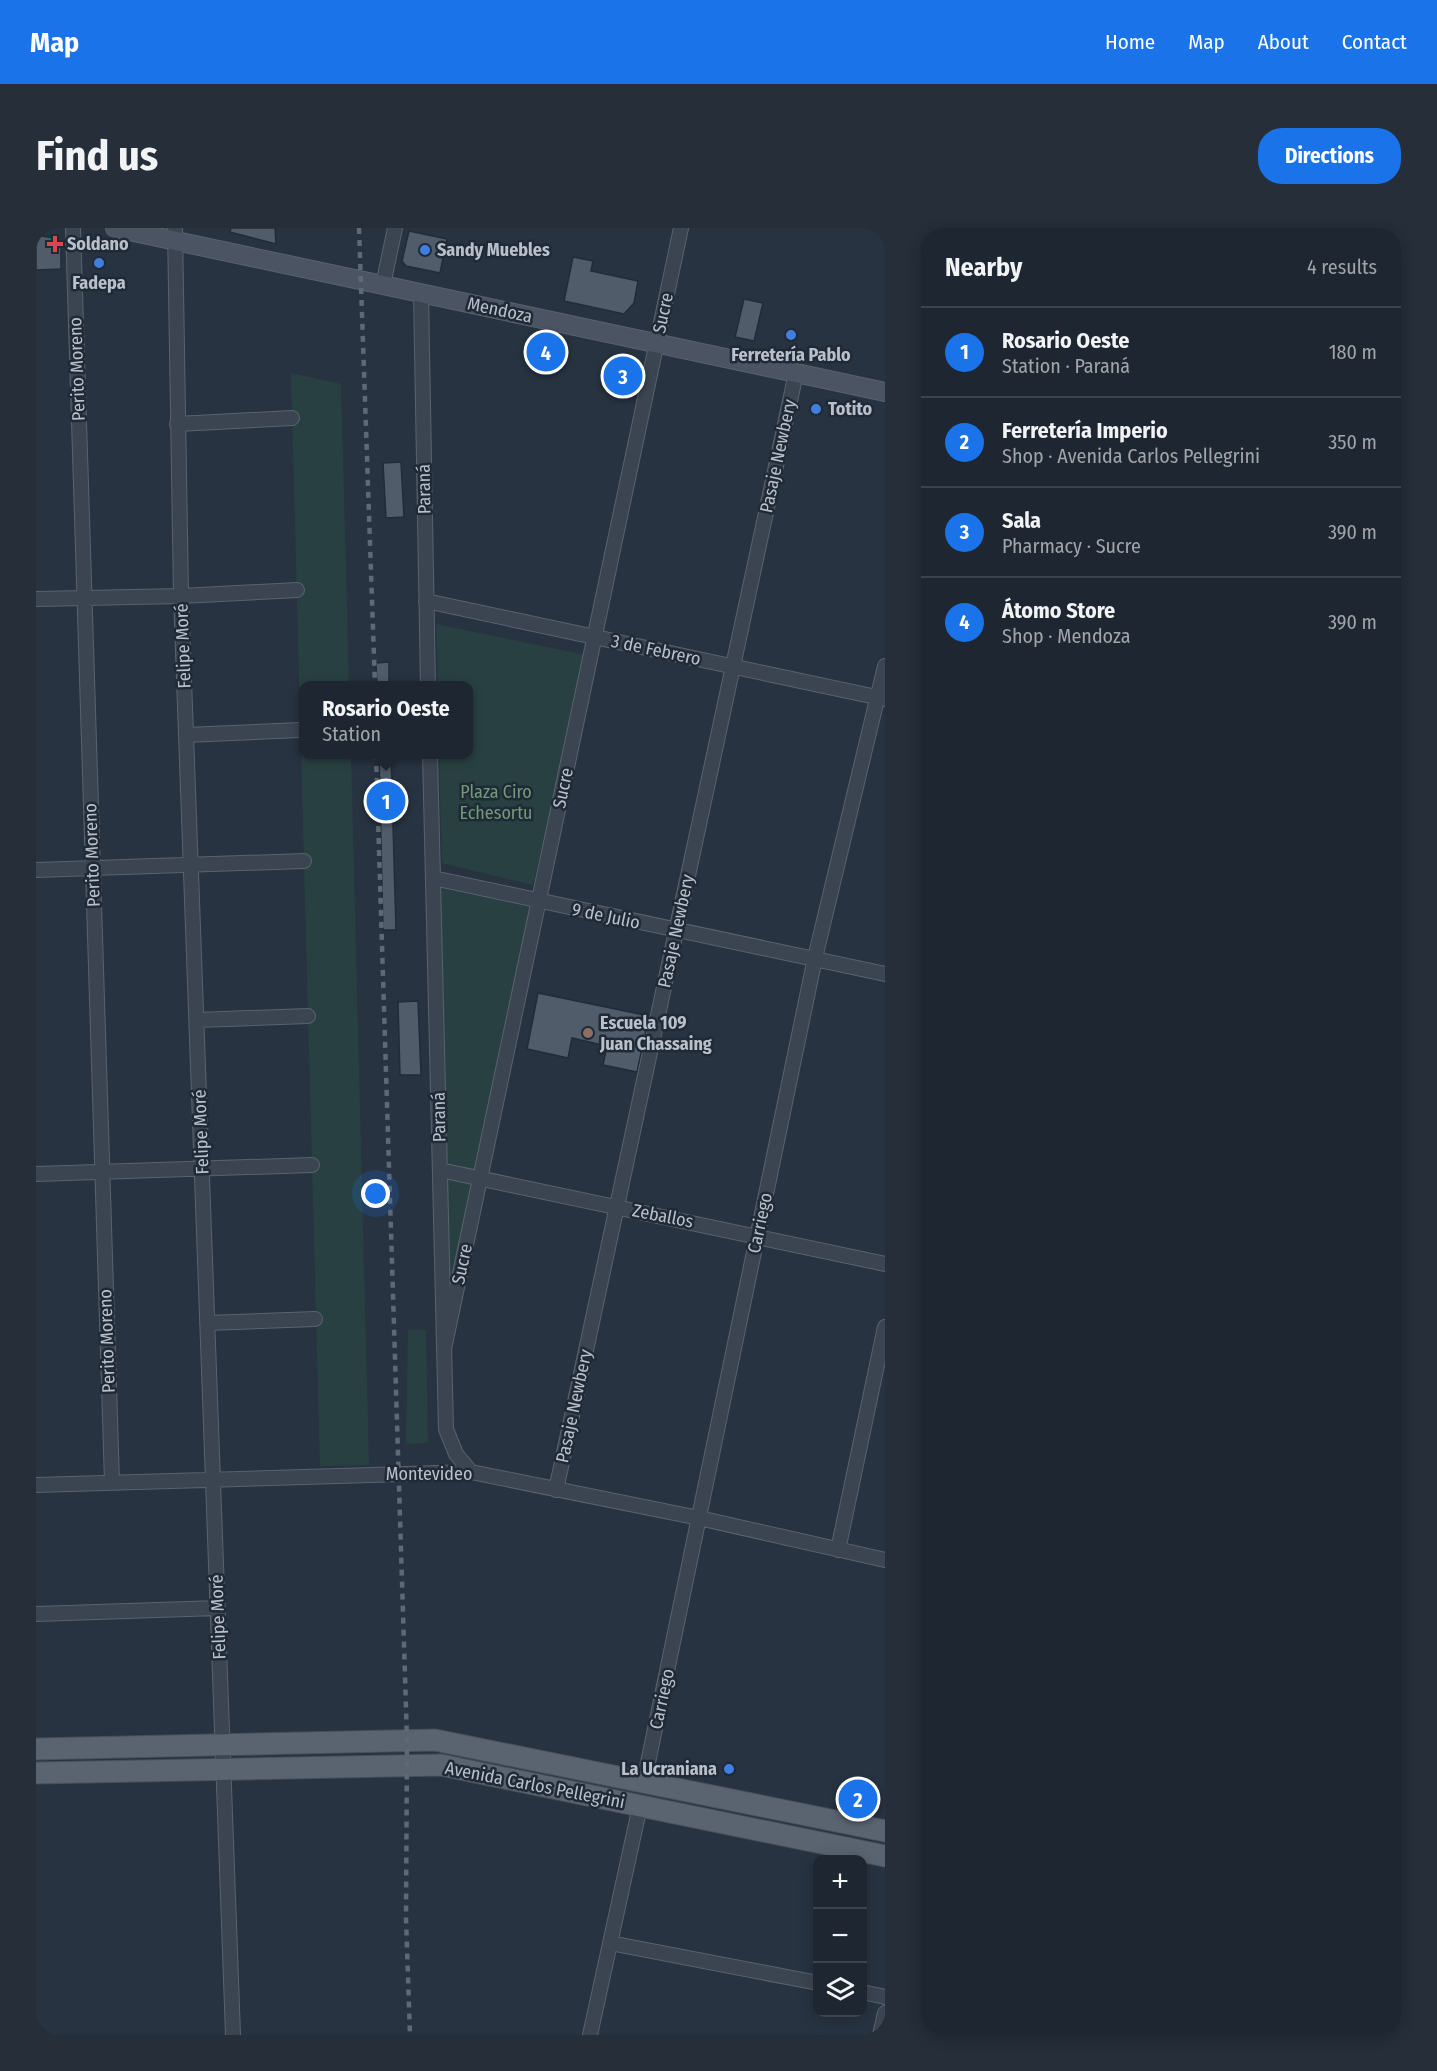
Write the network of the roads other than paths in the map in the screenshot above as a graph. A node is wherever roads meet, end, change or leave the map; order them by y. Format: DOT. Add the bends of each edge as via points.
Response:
graph roads {
  1 [pos="73,228"];
  2 [pos="115,228"];
  3 [pos="395,228"];
  4 [pos="681,228"];
  5 [pos="174,234"];
  6 [pos="383,285"];
  7 [pos="421,293"];
  8 [pos="657,343"];
  9 [pos="796,373"];
  10 [pos="885,392"];
  11 [pos="292,418"];
  12 [pos="177,424"];
  13 [pos="297,590"];
  14 [pos="181,596"];
  15 [pos="36,599"];
  16 [pos="84,599"];
  17 [pos="426,601"];
  18 [pos="595,637"];
  19 [pos="733,666"];
  20 [pos="885,666"];
  21 [pos="428,681"];
  22 [pos="882,698"];
  23 [pos="299,730"];
  24 [pos="186,735"];
  25 [pos="430,759"];
  26 [pos="304,861"];
  27 [pos="191,865"];
  28 [pos="93,868"];
  29 [pos="36,870"];
  30 [pos="433,878"];
  31 [pos="539,902"];
  32 [pos="676,930"];
  33 [pos="815,958"];
  34 [pos="885,974"];
  35 [pos="308,1016"];
  36 [pos="196,1020"];
  37 [pos="312,1165"];
  38 [pos="202,1168"];
  39 [pos="440,1170"];
  40 [pos="102,1171"];
  41 [pos="36,1174"];
  42 [pos="480,1178"];
  43 [pos="617,1207"];
  44 [pos="758,1236"];
  45 [pos="885,1264"];
  46 [pos="315,1319"];
  47 [pos="207,1323"];
  48 [pos="885,1327"];
  49 [pos="444,1349"];
  50 [pos="471,1472"];
  51 [pos="213,1480"];
  52 [pos="112,1482"];
  53 [pos="36,1485"];
  54 [pos="556,1490"];
  55 [pos="699,1518"];
  56 [pos="838,1550"];
  57 [pos="885,1560"];
  58 [pos="218,1608"];
  59 [pos="36,1614"];
  60 [pos="223,1745"];
  61 [pos="36,1749"];
  62 [pos="224,1769"];
  63 [pos="36,1773"];
  64 [pos="644,1782"];
  65 [pos="640,1806"];
  66 [pos="885,1831"];
  67 [pos="885,1856"];
  68 [pos="610,1943"];
  69 [pos="813,1982"];
  70 [pos="867,1993"];
  71 [pos="885,1997"];
  72 [pos="885,2013"];
  73 [pos="232,2035"];
  74 [pos="590,2035"];
  75 [pos="880,2035"];
  1 -- 16 [label="street, Perito Moreno"];
  2 -- 5 [label="main road, Mendoza"];
  3 -- 6 [label="street"];
  4 -- 8 [label="street, Sucre"];
  5 -- 6 [label="main road, Mendoza"];
  5 -- 12 [label="street, Felipe Moré"];
  6 -- 7 [label="main road, Mendoza"];
  7 -- 8 [label="main road, Mendoza"];
  7 -- 17 [label="street, Paraná"];
  8 -- 9 [label="main road, Mendoza"];
  8 -- 18 [label="street, Sucre"];
  9 -- 10 [label="main road, Mendoza"];
  9 -- 19 [label="street, Pasaje Newbery"];
  11 -- 12 [label="street"];
  12 -- 14 [label="street, Felipe Moré"];
  13 -- 14 [label="street"];
  14 -- 16 [label="street"];
  14 -- 24 [label="street, Felipe Moré"];
  15 -- 16 [label="street"];
  16 -- 28 [label="street, Perito Moreno"];
  17 -- 18 [label="street, 3 de Febrero"];
  17 -- 21 [label="street, Paraná"];
  18 -- 19 [label="street, 3 de Febrero"];
  18 -- 31 [label="street, Sucre"];
  19 -- 22 [label="street, 3 de Febrero"];
  19 -- 32 [label="street, Pasaje Newbery"];
  20 -- 22 [label="street, Carriego"];
  22 -- 33 [label="street, Carriego"];
  23 -- 24 [label="street"];
  24 -- 27 [label="street, Felipe Moré"];
  25 -- 30 [label="street, Paraná"];
  26 -- 27 [label="street"];
  27 -- 28 [label="street"];
  27 -- 36 [label="street, Felipe Moré"];
  28 -- 29 [label="street"];
  28 -- 40 [label="street, Perito Moreno"];
  30 -- 31 [label="street, 9 de Julio"];
  30 -- 39 [label="street, Paraná"];
  31 -- 32 [label="street, 9 de Julio"];
  31 -- 42 [label="street, Sucre"];
  32 -- 33 [label="street, 9 de Julio"];
  32 -- 43 [label="street, Pasaje Newbery"];
  33 -- 34 [label="street, 9 de Julio"];
  33 -- 44 [label="street, Carriego"];
  35 -- 36 [label="street"];
  36 -- 38 [label="street, Felipe Moré"];
  37 -- 38 [label="street"];
  38 -- 40 [label="street"];
  38 -- 47 [label="street, Felipe Moré"];
  39 -- 42 [label="street, Zeballos"];
  39 -- 49 [label="street, Paraná"];
  40 -- 41 [label="street"];
  40 -- 52 [label="street, Perito Moreno"];
  42 -- 43 [label="street, Zeballos"];
  42 -- 49 [label="street, Sucre"];
  43 -- 44 [label="street, Zeballos"];
  43 -- 54 [label="street, Pasaje Newbery"];
  44 -- 45 [label="street, Zeballos"];
  44 -- 55 [label="street, Carriego"];
  46 -- 47 [label="street"];
  47 -- 51 [label="street, Felipe Moré"];
  48 -- 56 [label="street"];
  49 -- 50 [label="street, Paraná" via="446,1428 456,1454"];
  50 -- 51 [label="street, Montevideo"];
  50 -- 54 [label="street, Montevideo"];
  51 -- 52 [label="street, Montevideo"];
  51 -- 58 [label="street, Felipe Moré"];
  52 -- 53 [label="street, Montevideo"];
  54 -- 55 [label="street, Montevideo"];
  55 -- 56 [label="street, Montevideo"];
  55 -- 64 [label="street, Carriego"];
  56 -- 57 [label="street, Montevideo"];
  58 -- 59 [label="street"];
  58 -- 60 [label="street, Felipe Moré"];
  60 -- 61 [label="main road, Avenida Carlos Pellegrini"];
  60 -- 62 [label="street, Felipe Moré"];
  60 -- 64 [label="main road, Avenida Carlos Pellegrini" via="435,1740"];
  62 -- 63 [label="main road, Avenida Carlos Pellegrini"];
  62 -- 65 [label="main road, Avenida Carlos Pellegrini" via="441,1765"];
  62 -- 73 [label="street, Felipe Moré"];
  64 -- 66 [label="main road, Avenida Carlos Pellegrini"];
  65 -- 67 [label="main road, Avenida Carlos Pellegrini"];
  65 -- 68 [label="street"];
  68 -- 69 [label="street"];
  68 -- 74 [label="street"];
  70 -- 71 [label="street"];
  72 -- 75 [label="street"];
}
